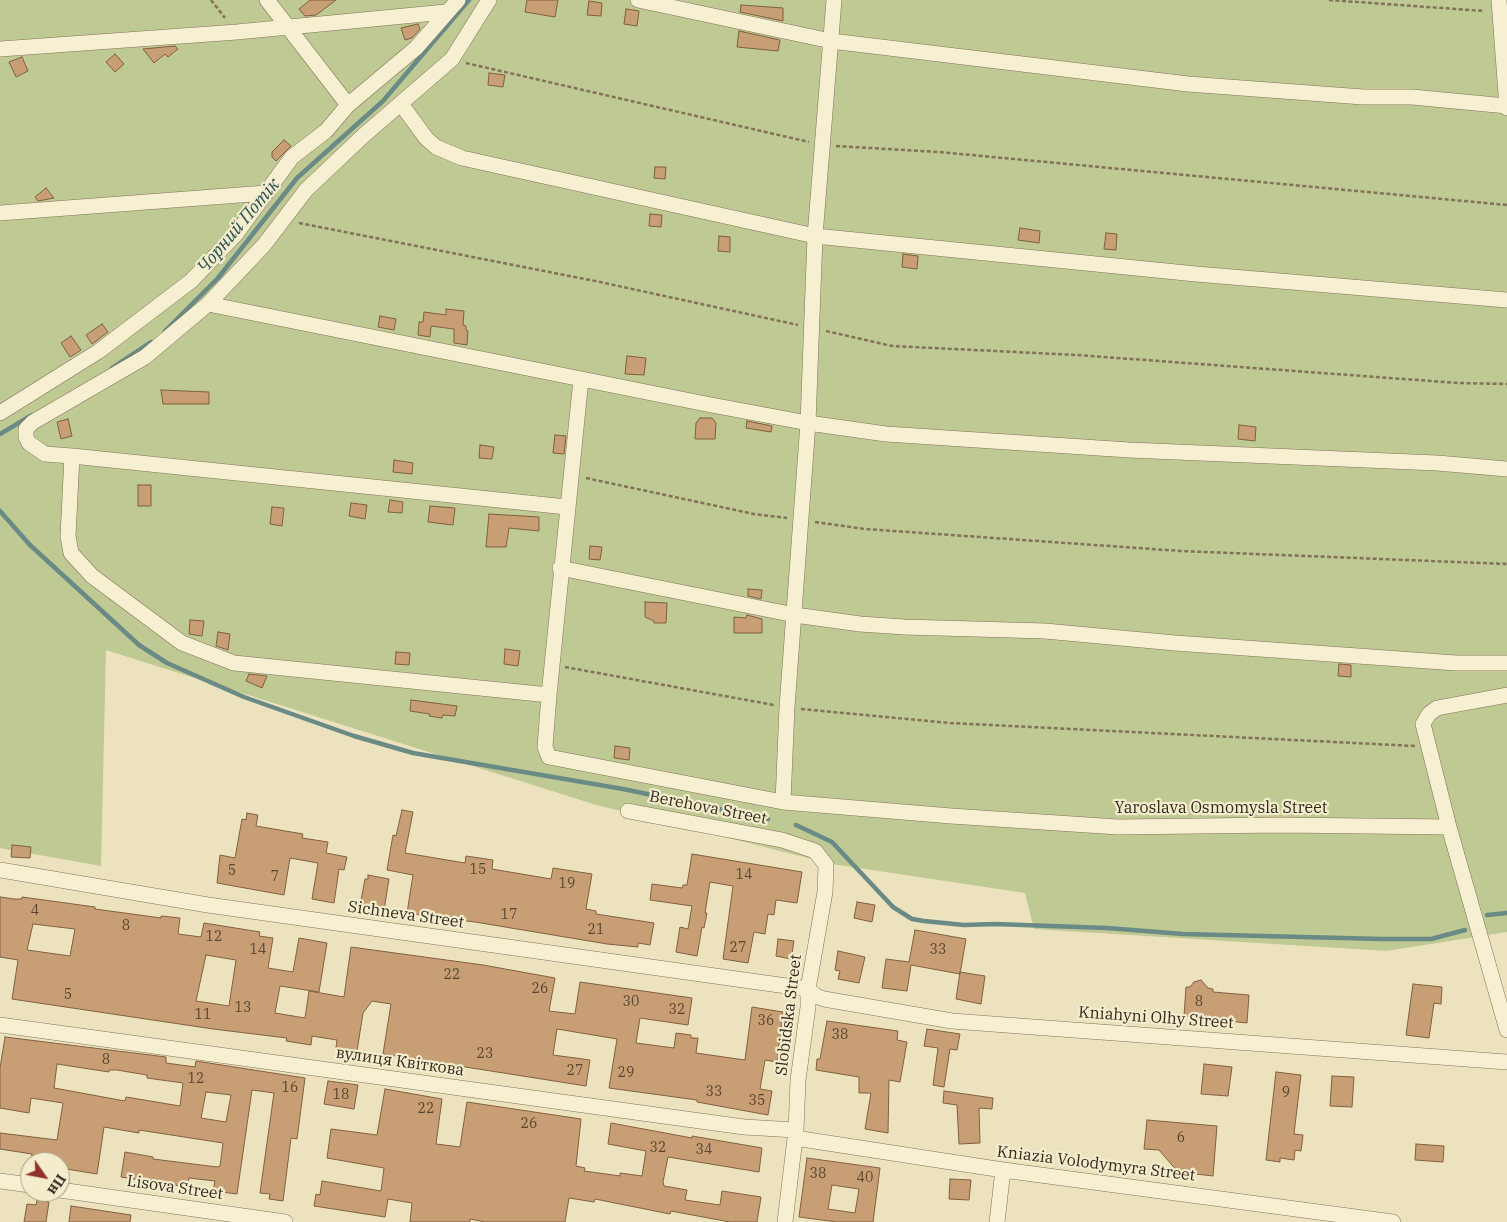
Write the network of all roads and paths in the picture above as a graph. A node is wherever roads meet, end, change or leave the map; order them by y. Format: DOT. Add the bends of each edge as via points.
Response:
graph roads {
  1 [pos="211,0"];
  2 [pos="267,0"];
  3 [pos="458,0"];
  4 [pos="489,0"];
  5 [pos="638,0"];
  6 [pos="834,0"];
  7 [pos="1329,0"];
  8 [pos="1499,6"];
  9 [pos="446,12"];
  10 [pos="288,28"];
  11 [pos="236,32"];
  12 [pos="831,41"];
  13 [pos="0,49"];
  14 [pos="452,59"];
  15 [pos="400,104"];
  16 [pos="348,105"];
  17 [pos="1507,107"];
  18 [pos="823,145"];
  19 [pos="266,193"];
  20 [pos="1507,205"];
  21 [pos="0,213"];
  22 [pos="283,220"];
  23 [pos="815,236"];
  24 [pos="1507,300"];
  25 [pos="208,304"];
  26 [pos="812,328"];
  27 [pos="581,379"];
  28 [pos="1507,384"];
  29 [pos="0,413"];
  30 [pos="808,423"];
  31 [pos="72,456"];
  32 [pos="1507,469"];
  33 [pos="570,474"];
  34 [pos="567,507"];
  35 [pos="801,520"];
  36 [pos="1507,564"];
  37 [pos="560,568"];
  38 [pos="794,616"];
  39 [pos="1507,663"];
  40 [pos="551,665"];
  41 [pos="1507,695"];
  42 [pos="548,696"];
  43 [pos="788,707"];
  44 [pos="1428,746"];
  45 [pos="783,802"];
  46 [pos="628,811"];
  47 [pos="1448,827"];
  48 [pos="782,840"];
  49 [pos="0,870"];
  50 [pos="808,989"];
  51 [pos="0,1025"];
  52 [pos="1507,1030"];
  53 [pos="1507,1062"];
  54 [pos="796,1134"];
  55 [pos="1003,1170"];
  56 [pos="0,1181"];
  57 [pos="20,1184"];
  58 [pos="70,1191"];
  59 [pos="285,1222"];
  60 [pos="785,1222"];
  61 [pos="997,1222"];
  62 [pos="1394,1222"];
  1 -- 11 [label="path"];
  2 -- 10 [label="street"];
  3 -- 9 [label="street"];
  4 -- 14 [label="street"];
  5 -- 12 [label="street"];
  6 -- 12 [label="street"];
  7 -- 8 [label="path"];
  8 -- 17 [label="street"];
  9 -- 10 [label="street"];
  9 -- 16 [label="street" via="416,48"];
  10 -- 11 [label="street"];
  10 -- 16 [label="street"];
  11 -- 13 [label="street"];
  12 -- 17 [label="street" via="1188,84"];
  12 -- 18 [label="street"];
  14 -- 15 [label="street"];
  14 -- 18 [label="path"];
  15 -- 22 [label="street" via="306,190"];
  15 -- 23 [label="street" via="436,147 462,158"];
  16 -- 19 [label="street" via="326,130 292,157"];
  18 -- 20 [label="path" via="939,152"];
  18 -- 23 [label="street"];
  19 -- 21 [label="street"];
  19 -- 29 [label="street" via="236,234 191,281 99,350"];
  22 -- 25 [label="street"];
  22 -- 26 [label="path" via="600,282"];
  23 -- 24 [label="street" via="1196,274"];
  23 -- 26 [label="street"];
  25 -- 27 [label="street"];
  25 -- 31 [label="street" via="145,357 57,406 26,429 29,444 45,454"];
  26 -- 28 [label="path" via="892,346"];
  26 -- 30 [label="street"];
  27 -- 30 [label="street"];
  27 -- 33 [label="street, Yaroslava Osmomysla Street"];
  30 -- 32 [label="street" via="886,434 1119,450 1437,463"];
  30 -- 35 [label="street"];
  31 -- 34 [label="street"];
  31 -- 42 [label="street" via="68,536 71,553 92,576 182,643 234,663"];
  33 -- 34 [label="street, Yaroslava Osmomysla Street"];
  33 -- 35 [label="path" via="754,514"];
  34 -- 37 [label="street, Yaroslava Osmomysla Street"];
  35 -- 36 [label="path" via="865,529 1180,551"];
  35 -- 38 [label="street"];
  37 -- 38 [label="street"];
  37 -- 40 [label="street, Yaroslava Osmomysla Street"];
  38 -- 39 [label="street" via="904,628 1045,631 1456,663"];
  38 -- 43 [label="street"];
  40 -- 42 [label="street, Yaroslava Osmomysla Street"];
  40 -- 43 [label="path"];
  41 -- 44 [label="street" via="1436,708 1424,724"];
  42 -- 45 [label="street, Yaroslava Osmomysla Street" via="545,747 554,759"];
  43 -- 44 [label="path" via="950,723"];
  43 -- 45 [label="street"];
  44 -- 47 [label="street"];
  45 -- 47 [label="street, Yaroslava Osmomysla Street" via="1118,826"];
  46 -- 48 [label="street, Berehova Street"];
  47 -- 52 [label="street"];
  48 -- 50 [label="street, Slobidska Street" via="815,851 822,857 827,870"];
  49 -- 50 [label="street, Sichneva Street" via="208,905"];
  50 -- 53 [label="street, Kniahyni Olhy Street" via="824,999 952,1021"];
  50 -- 54 [label="street, Slobidska Street"];
  51 -- 54 [label="street, вулиця Квіткова"];
  54 -- 55 [label="street, Kniazia Volodymyra Street"];
  54 -- 60 [label="street, Slobidska Street"];
  55 -- 61 [label="street"];
  55 -- 62 [label="street, Kniazia Volodymyra Street"];
  56 -- 57 [label="street"];
  58 -- 59 [label="street, Lisova Street"];
}
